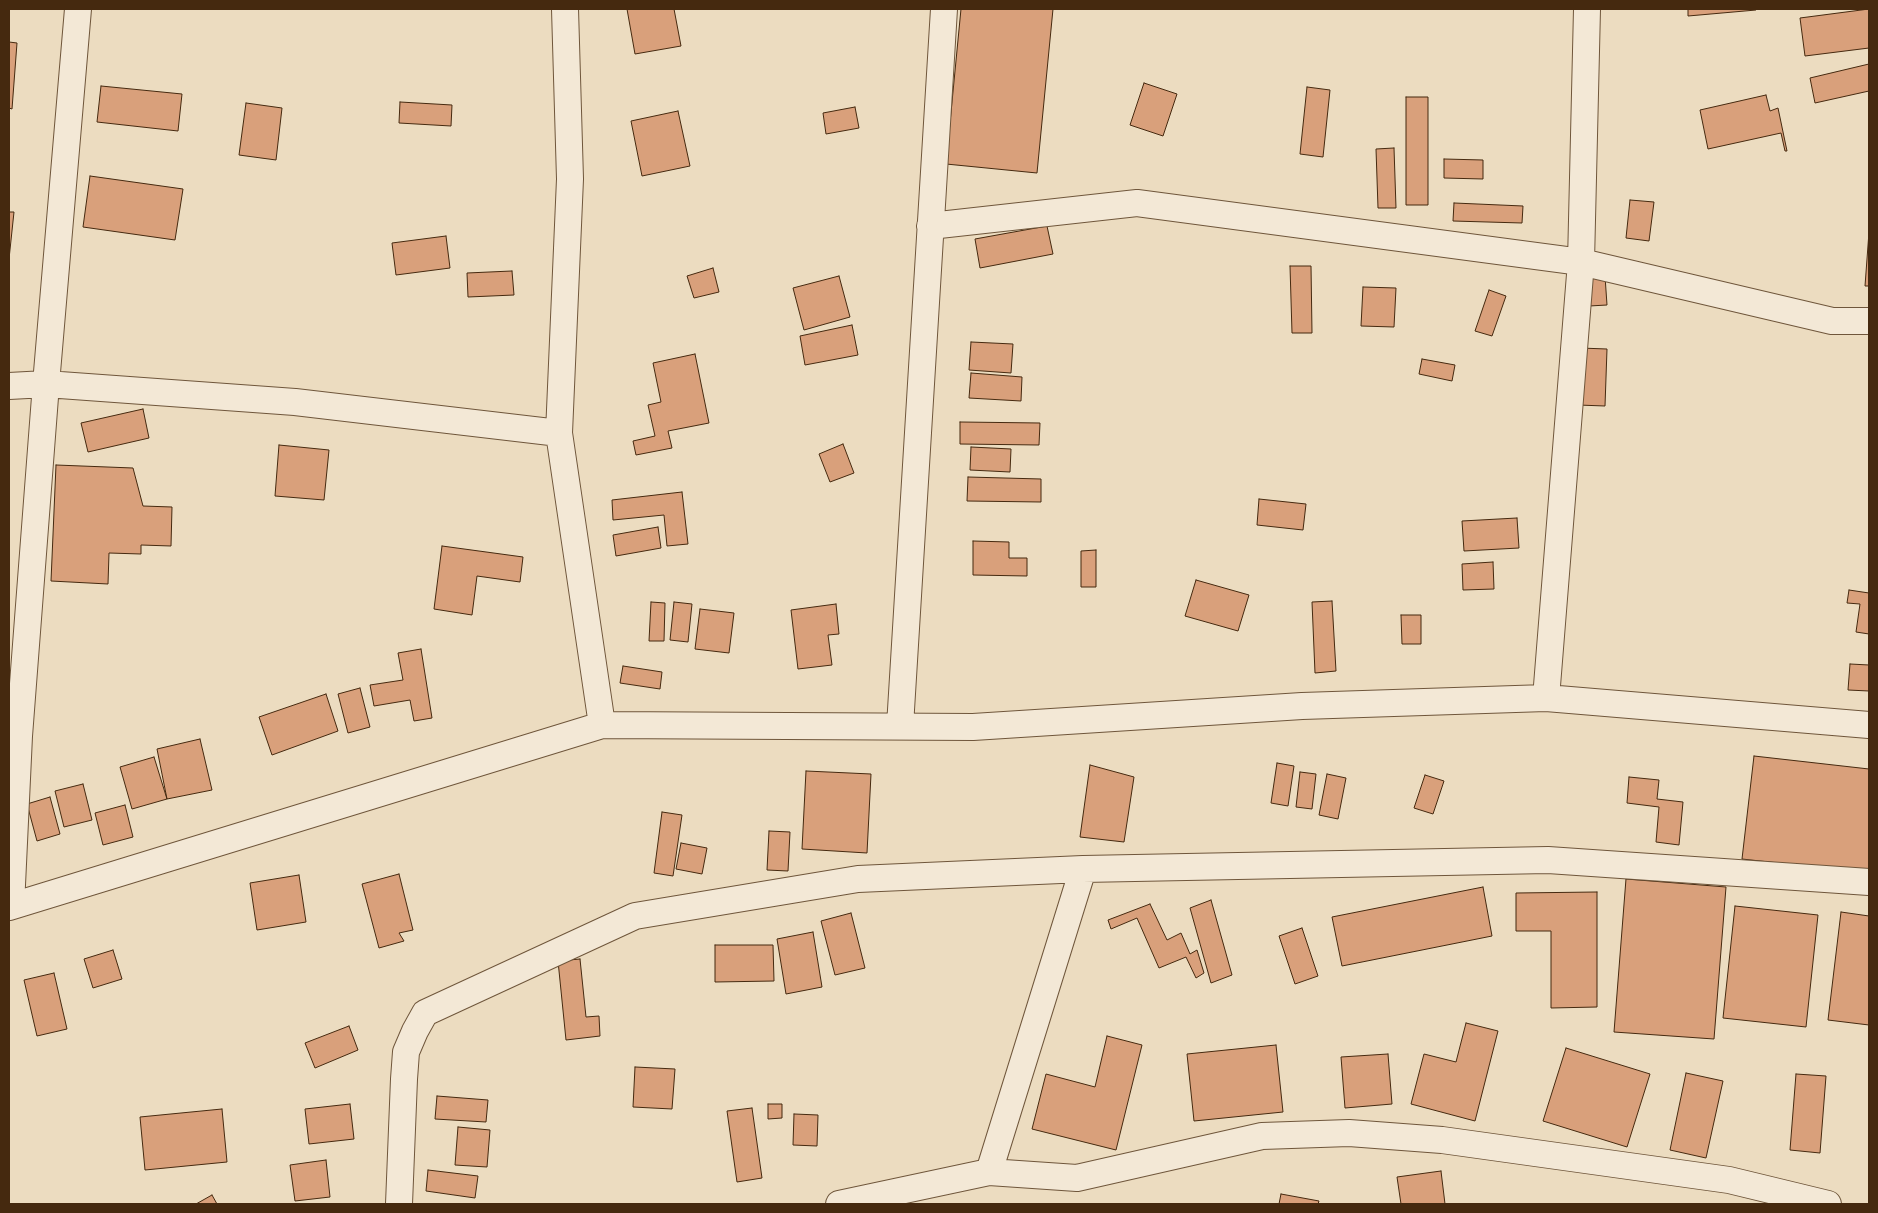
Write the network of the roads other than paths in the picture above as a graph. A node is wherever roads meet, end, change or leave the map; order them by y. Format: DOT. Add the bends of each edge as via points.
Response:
graph roads {
  1 [pos="78,9"];
  2 [pos="565,9"];
  3 [pos="944,9"];
  4 [pos="1588,9"];
  5 [pos="930,226"];
  6 [pos="1581,262"];
  7 [pos="1869,321"];
  8 [pos="46,384"];
  9 [pos="9,386"];
  10 [pos="559,433"];
  11 [pos="1546,698"];
  12 [pos="602,725"];
  13 [pos="1869,725"];
  14 [pos="900,726"];
  15 [pos="14,736"];
  16 [pos="1083,869"];
  17 [pos="1869,882"];
  18 [pos="10,906"];
  19 [pos="989,1172"];
  20 [pos="399,1204"];
  21 [pos="839,1204"];
  22 [pos="1828,1204"];
  1 -- 8 [label="street"];
  2 -- 10 [label="street" via="570,179"];
  3 -- 5 [label="street"];
  4 -- 6 [label="street"];
  5 -- 6 [label="street" via="1138,203"];
  5 -- 14 [label="street"];
  6 -- 7 [label="street" via="1832,321"];
  6 -- 11 [label="street"];
  8 -- 9 [label="street"];
  8 -- 10 [label="street" via="295,402"];
  8 -- 15 [label="street"];
  10 -- 12 [label="street"];
  11 -- 13 [label="street"];
  11 -- 14 [label="street" via="1302,706 973,727"];
  12 -- 14 [label="street"];
  12 -- 18 [label="street"];
  15 -- 18 [label="street"];
  16 -- 17 [label="street" via="1548,860"];
  16 -- 19 [label="street"];
  16 -- 20 [label="street" via="858,879 635,916 425,1013 406,1052"];
  19 -- 21 [label="street"];
  19 -- 22 [label="street" via="1077,1178 1262,1136 1349,1133 1442,1140 1729,1180"];
}
